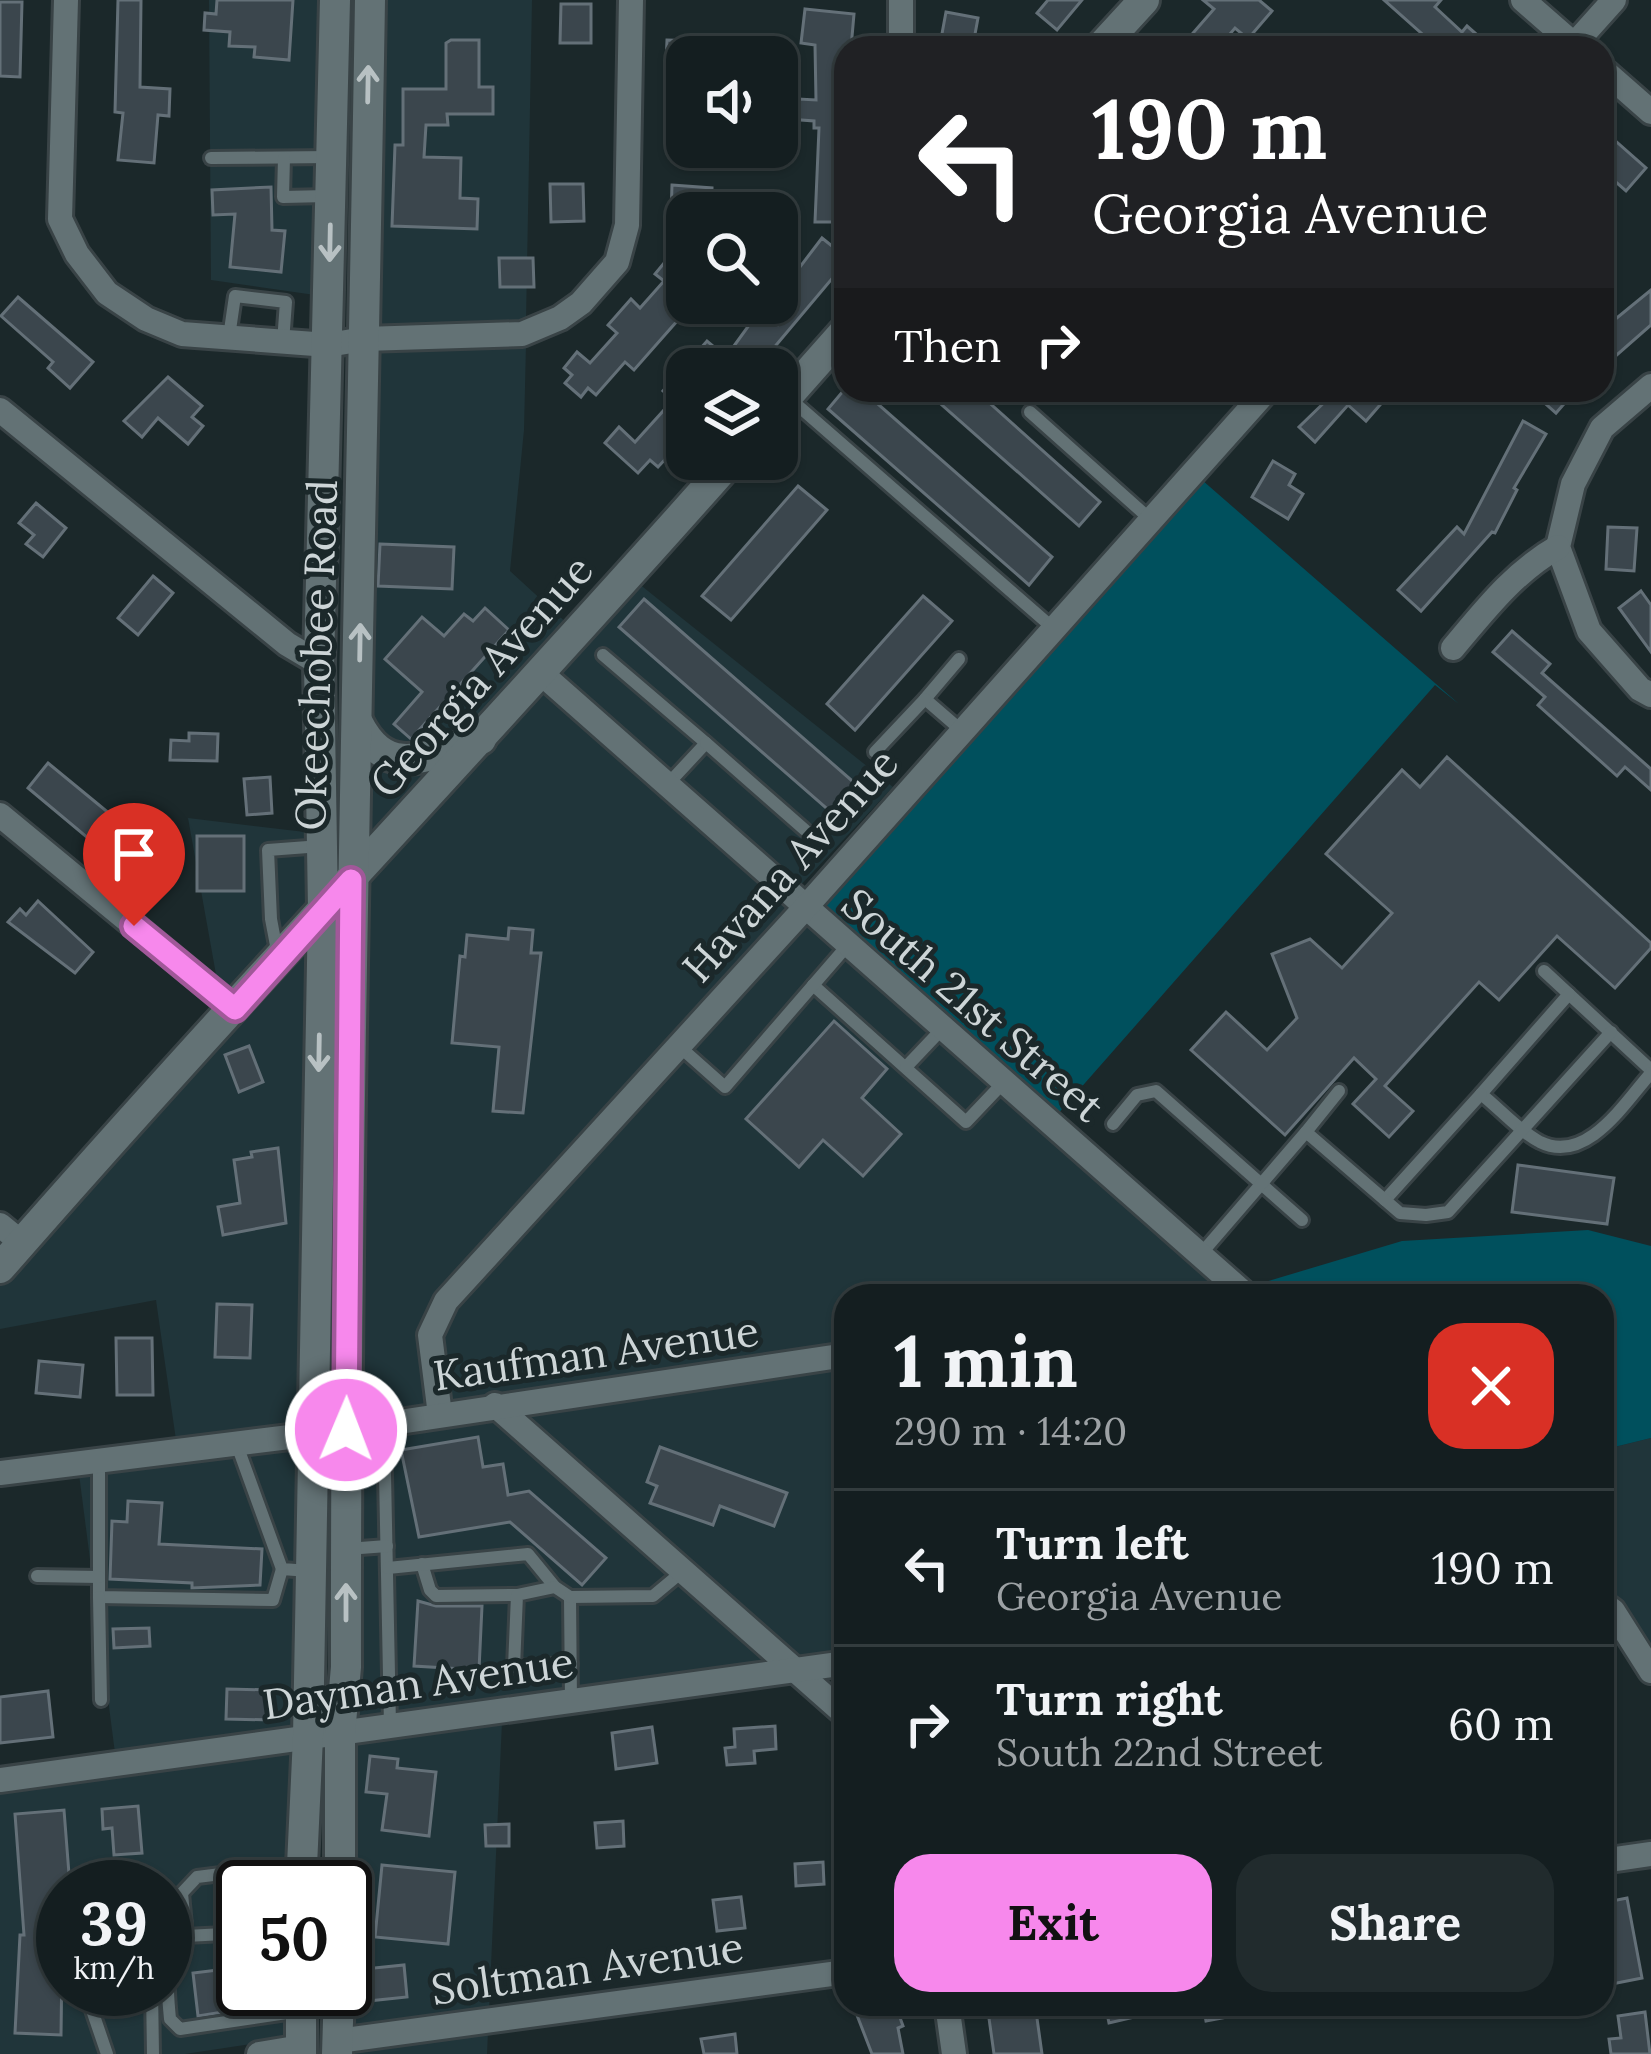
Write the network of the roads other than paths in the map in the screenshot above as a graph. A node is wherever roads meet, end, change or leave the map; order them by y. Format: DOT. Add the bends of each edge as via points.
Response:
graph roads {
  1 [pos="66,0"];
  2 [pos="335,0"];
  3 [pos="370,0"];
  4 [pos="631,0"];
  5 [pos="901,0"];
  6 [pos="1144,0"];
  7 [pos="1523,0"];
  8 [pos="1614,0"];
  9 [pos="901,36"];
  10 [pos="1111,36"];
  11 [pos="1562,36"];
  12 [pos="1583,36"];
  13 [pos="1614,80"];
  14 [pos="1651,112"];
  15 [pos="332,157"];
  16 [pos="211,158"];
  17 [pos="284,158"];
  18 [pos="331,196"];
  19 [pos="229,338"];
  20 [pos="364,339"];
  21 [pos="283,342"];
  22 [pos="834,344"];
  23 [pos="328,345"];
  24 [pos="798,384"];
  25 [pos="1651,386"];
  26 [pos="1256,402"];
  27 [pos="0,410"];
  28 [pos="1030,412"];
  29 [pos="798,415"];
  30 [pos="713,480"];
  31 [pos="1151,520"];
  32 [pos="1558,547"];
  33 [pos="1054,628"];
  34 [pos="1453,648"];
  35 [pos="603,655"];
  36 [pos="959,659"];
  37 [pos="319,663"];
  38 [pos="542,674"];
  39 [pos="1651,695"];
  40 [pos="925,699"];
  41 [pos="358,723"];
  42 [pos="963,731"];
  43 [pos="481,739"];
  44 [pos="706,743"];
  45 [pos="874,752"];
  46 [pos="666,786"];
  47 [pos="0,814"];
  48 [pos="805,830"];
  49 [pos="322,846"];
  50 [pos="351,880"];
  51 [pos="323,908"];
  52 [pos="804,909"];
  53 [pos="847,946"];
  54 [pos="278,959"];
  55 [pos="1544,971"];
  56 [pos="813,985"];
  57 [pos="1569,994"];
  58 [pos="321,997"];
  59 [pos="244,999"];
  60 [pos="942,1029"];
  61 [pos="1611,1032"];
  62 [pos="679,1046"];
  63 [pos="906,1067"];
  64 [pos="1651,1071"];
  65 [pos="1003,1083"];
  66 [pos="1340,1090"];
  67 [pos="1481,1094"];
  68 [pos="1113,1124"];
  69 [pos="1524,1129"];
  70 [pos="1306,1132"];
  71 [pos="1262,1184"];
  72 [pos="1384,1200"];
  73 [pos="1302,1220"];
  74 [pos="11,1234"];
  75 [pos="1200,1255"];
  76 [pos="0,1268"];
  77 [pos="1233,1284"];
  78 [pos="834,1357"];
  79 [pos="495,1406"];
  80 [pos="440,1415"];
  81 [pos="384,1424"];
  82 [pos="346,1430"];
  83 [pos="312,1434"];
  84 [pos="236,1443"];
  85 [pos="99,1460"];
  86 [pos="0,1472"];
  87 [pos="387,1546"];
  88 [pos="346,1550"];
  89 [pos="422,1564"];
  90 [pos="388,1568"];
  91 [pos="296,1570"];
  92 [pos="682,1571"];
  93 [pos="38,1576"];
  94 [pos="99,1576"];
  95 [pos="554,1587"];
  96 [pos="517,1594"];
  97 [pos="570,1597"];
  98 [pos="99,1598"];
  99 [pos="1614,1616"];
  100 [pos="571,1664"];
  101 [pos="834,1665"];
  102 [pos="795,1671"];
  103 [pos="1651,1671"];
  104 [pos="101,1700"];
  105 [pos="571,1701"];
  106 [pos="834,1705"];
  107 [pos="390,1726"];
  108 [pos="340,1733"];
  109 [pos="308,1737"];
  110 [pos="0,1780"];
  111 [pos="1651,1854"];
  112 [pos="1614,1859"];
  113 [pos="302,1860"];
  114 [pos="340,1860"];
  115 [pos="834,1974"];
  116 [pos="94,2016"];
  117 [pos="152,2016"];
  118 [pos="170,2016"];
  119 [pos="234,2016"];
  120 [pos="301,2016"];
  121 [pos="338,2016"];
  122 [pos="949,2016"];
  123 [pos="337,2048"];
  124 [pos="301,2051"];
  125 [pos="107,2054"];
  126 [pos="153,2054"];
  127 [pos="259,2054"];
  128 [pos="954,2054"];
  1 -- 19 [label="street" via="60,219 107,293 182,334"];
  2 -- 15 [label="main road, Okeechobee Road"];
  20 -- 3 [label="main road, Okeechobee Road, one-way"];
  4 -- 20 [label="street" via="628,225 617,262 560,318 522,334"];
  5 -- 9 [label="street"];
  6 -- 10 [label="main road"];
  7 -- 11 [label="street"];
  8 -- 12 [label="street"];
  13 -- 14 [label="street"];
  15 -- 17 [label="lane"];
  15 -- 18 [label="main road, Okeechobee Road"];
  16 -- 17 [label="lane"];
  17 -- 18 [label="lane" via="283,197"];
  18 -- 23 [label="main road, Okeechobee Road, one-way"];
  19 -- 21 [label="street"];
  19 -- 21 [label="lane" via="236,296 286,302"];
  20 -- 23 [label="street"];
  41 -- 20 [label="main road, Okeechobee Road, one-way"];
  21 -- 23 [label="street"];
  22 -- 24 [label="main road"];
  23 -- 37 [label="main road, Okeechobee Road"];
  25 -- 32 [label="street" via="1602,428 1573,484"];
  26 -- 31 [label="street, Havana Avenue"];
  27 -- 37 [label="street"];
  28 -- 31 [label="lane"];
  29 -- 33 [label="lane"];
  30 -- 38 [label="main road, Georgia Avenue"];
  31 -- 33 [label="street, Havana Avenue"];
  32 -- 34 [label="street" via="1499,593"];
  32 -- 39 [label="street" via="1589,631"];
  33 -- 42 [label="street, Havana Avenue"];
  35 -- 44 [label="lane"];
  36 -- 40 [label="lane"];
  37 -- 49 [label="main road, Okeechobee Road"];
  38 -- 43 [label="main road, Georgia Avenue"];
  38 -- 46 [label="street, South 21st Street"];
  40 -- 42 [label="lane"];
  40 -- 45 [label="lane"];
  41 -- 43 [label="main road" via="368,743 400,761"];
  41 -- 50 [label="main road, Okeechobee Road"];
  42 -- 52 [label="street, Havana Avenue"];
  43 -- 50 [label="main road, Georgia Avenue"];
  44 -- 46 [label="lane"];
  44 -- 48 [label="lane"];
  46 -- 52 [label="street, South 21st Street"];
  47 -- 59 [label="street"];
  49 -- 51 [label="main road, Okeechobee Road"];
  49 -- 54 [label="lane" via="268,850"];
  50 -- 51 [label="main road, Georgia Avenue"];
  50 -- 82 [label="main road, Okeechobee Road"];
  51 -- 54 [label="main road, Georgia Avenue"];
  51 -- 58 [label="main road, Okeechobee Road"];
  52 -- 53 [label="street, South 21st Street"];
  52 -- 62 [label="street, Havana Avenue"];
  53 -- 56 [label="lane"];
  53 -- 60 [label="street, South 21st Street"];
  54 -- 59 [label="main road, Georgia Avenue"];
  55 -- 57 [label="lane"];
  56 -- 62 [label="lane" via="725,1087"];
  56 -- 63 [label="lane"];
  57 -- 61 [label="lane"];
  57 -- 67 [label="lane"];
  58 -- 59 [label="main road" via="298,976 284,975"];
  58 -- 83 [label="main road, Okeechobee Road, one-way"];
  59 -- 74 [label="main road, Georgia Avenue"];
  60 -- 63 [label="lane"];
  60 -- 65 [label="street, South 21st Street"];
  61 -- 64 [label="lane"];
  61 -- 69 [label="lane"];
  62 -- 80 [label="street, Havana Avenue" via="446,1301 430,1335"];
  63 -- 65 [label="lane" via="966,1122"];
  64 -- 69 [label="lane" via="1583,1143 1550,1145"];
  65 -- 75 [label="street, South 21st Street"];
  66 -- 70 [label="lane"];
  67 -- 69 [label="lane"];
  67 -- 72 [label="lane"];
  68 -- 71 [label="lane" via="1137,1095 1156,1091"];
  69 -- 72 [label="lane" via="1448,1212 1400,1213"];
  70 -- 71 [label="lane"];
  70 -- 72 [label="lane"];
  71 -- 73 [label="lane"];
  71 -- 75 [label="lane"];
  74 -- 76 [label="main road, Georgia Avenue"];
  75 -- 77 [label="street, South 21st Street"];
  78 -- 79 [label="street, Kaufman Avenue"];
  79 -- 80 [label="street, Kaufman Avenue"];
  79 -- 92 [label="street"];
  80 -- 81 [label="street, Kaufman Avenue"];
  81 -- 82 [label="street, Kaufman Avenue"];
  81 -- 87 [label="lane"];
  82 -- 83 [label="street, Kaufman Avenue"];
  82 -- 88 [label="main road, Okeechobee Road"];
  83 -- 84 [label="street, Kaufman Avenue"];
  83 -- 91 [label="main road, Okeechobee Road"];
  84 -- 85 [label="street, Kaufman Avenue"];
  84 -- 91 [label="lane"];
  85 -- 86 [label="street, Kaufman Avenue"];
  85 -- 94 [label="lane"];
  87 -- 88 [label="lane"];
  87 -- 90 [label="lane"];
  108 -- 88 [label="main road, Okeechobee Road, one-way"];
  89 -- 90 [label="lane"];
  89 -- 95 [label="lane" via="528,1554"];
  89 -- 96 [label="lane" via="436,1596"];
  90 -- 107 [label="lane"];
  91 -- 98 [label="lane" via="273,1600"];
  91 -- 109 [label="main road, Okeechobee Road"];
  92 -- 97 [label="lane" via="653,1596"];
  92 -- 102 [label="street"];
  93 -- 94 [label="lane"];
  94 -- 98 [label="lane"];
  95 -- 96 [label="lane"];
  95 -- 97 [label="lane"];
  96 -- 100 [label="lane" via="514,1667"];
  97 -- 100 [label="lane"];
  98 -- 104 [label="lane"];
  99 -- 103 [label="street"];
  100 -- 105 [label="lane"];
  101 -- 102 [label="street, Dayman Avenue"];
  102 -- 105 [label="street, Dayman Avenue"];
  102 -- 106 [label="street"];
  105 -- 107 [label="street, Dayman Avenue"];
  107 -- 108 [label="street, Dayman Avenue"];
  108 -- 109 [label="street, Dayman Avenue"];
  108 -- 114 [label="main road, Okeechobee Road"];
  109 -- 110 [label="street, Dayman Avenue"];
  109 -- 113 [label="main road, Okeechobee Road"];
  111 -- 112 [label="street"];
  115 -- 123 [label="street, Soltman Avenue"];
  116 -- 125 [label="lane"];
  117 -- 126 [label="lane"];
  118 -- 119 [label="lane" via="180,2029"];
  120 -- 124 [label="main road"];
  121 -- 123 [label="main road"];
  122 -- 128 [label="street"];
  124 -- 127 [label="street"];
}
